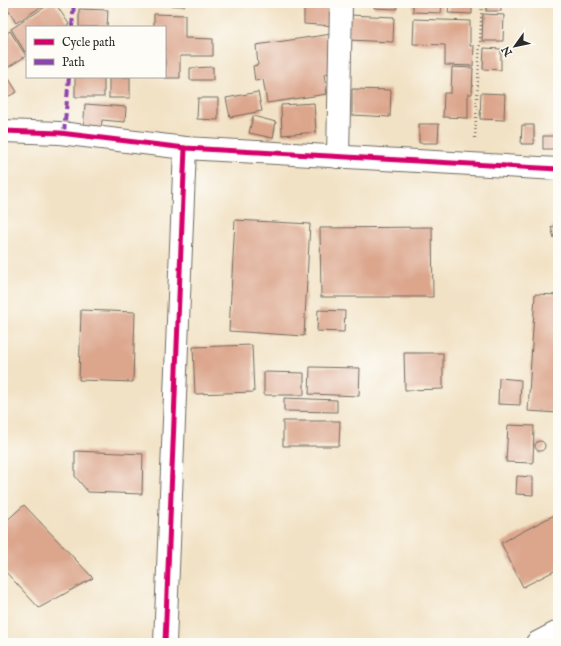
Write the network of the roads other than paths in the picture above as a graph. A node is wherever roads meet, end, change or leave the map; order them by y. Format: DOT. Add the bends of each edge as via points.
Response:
graph roads {
  1 [pos="341,3"];
  2 [pos="3,131"];
  3 [pos="185,148"];
  4 [pos="338,157"];
  5 [pos="558,168"];
  6 [pos="558,632"];
  7 [pos="165,643"];
  8 [pos="538,643"];
  1 -- 4 [label="street"];
  2 -- 3 [label="street" via="60,132"];
  3 -- 4 [label="street"];
  3 -- 7 [label="street"];
  4 -- 5 [label="street"];
  6 -- 8 [label="street"];
}
